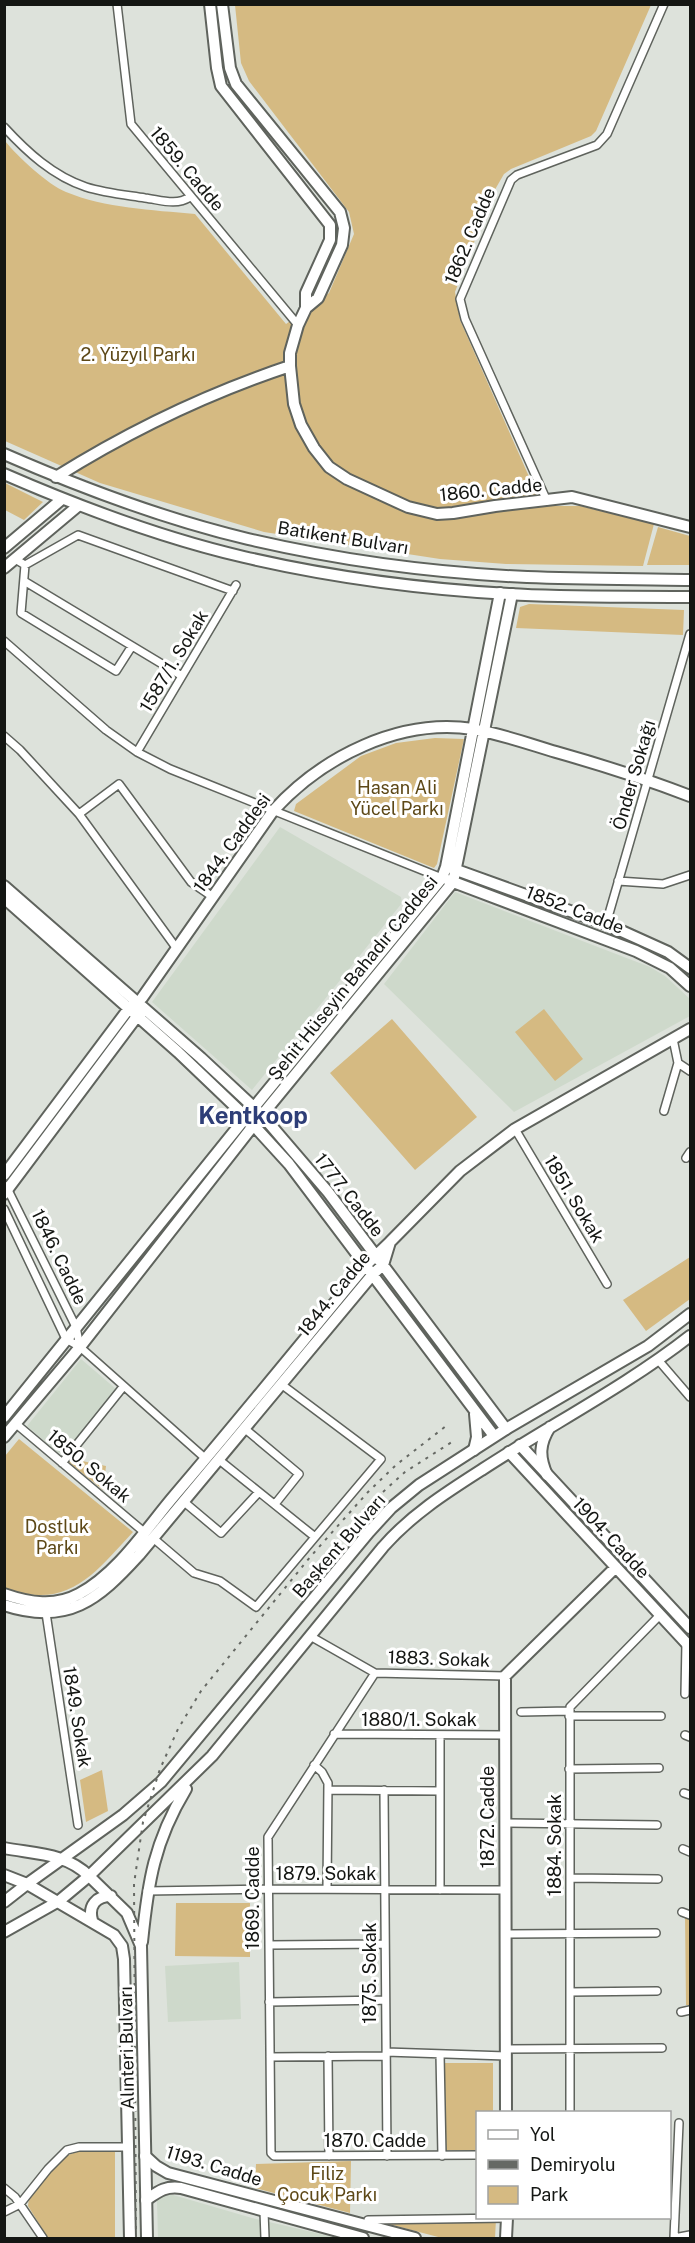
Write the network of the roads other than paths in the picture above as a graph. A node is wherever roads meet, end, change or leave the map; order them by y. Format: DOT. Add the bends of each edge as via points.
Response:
graph roads {
  1 [pos="117,4"];
  2 [pos="210,4"];
  3 [pos="222,4"];
  4 [pos="664,4"];
  5 [pos="4,127"];
  6 [pos="190,197"];
  7 [pos="306,308"];
  8 [pos="298,325"];
  9 [pos="290,366"];
  10 [pos="4,454"];
  11 [pos="4,474"];
  12 [pos="56,477"];
  13 [pos="62,499"];
  14 [pos="547,501"];
  15 [pos="78,506"];
  16 [pos="51,509"];
  17 [pos="60,520"];
  18 [pos="690,526"];
  19 [pos="4,548"];
  20 [pos="20,562"];
  21 [pos="4,568"];
  22 [pos="690,580"];
  23 [pos="24,581"];
  24 [pos="506,594"];
  25 [pos="690,597"];
  26 [pos="690,634"];
  27 [pos="4,641"];
  28 [pos="132,646"];
  29 [pos="182,676"];
  30 [pos="479,730"];
  31 [pos="4,736"];
  32 [pos="137,752"];
  33 [pos="648,780"];
  34 [pos="690,796"];
  35 [pos="273,811"];
  36 [pos="79,814"];
  37 [pos="452,869"];
  38 [pos="690,875"];
  39 [pos="442,878"];
  40 [pos="618,881"];
  41 [pos="453,882"];
  42 [pos="4,886"];
  43 [pos="213,897"];
  44 [pos="4,898"];
  45 [pos="606,924"];
  46 [pos="177,949"];
  47 [pos="690,968"];
  48 [pos="690,986"];
  49 [pos="137,1006"];
  50 [pos="690,1029"];
  51 [pos="673,1039"];
  52 [pos="678,1063"];
  53 [pos="690,1071"];
  54 [pos="258,1111"];
  55 [pos="664,1111"];
  56 [pos="246,1117"];
  57 [pos="254,1126"];
  58 [pos="515,1129"];
  59 [pos="4,1175"];
  60 [pos="6,1189"];
  61 [pos="4,1209"];
  62 [pos="379,1260"];
  63 [pos="369,1269"];
  64 [pos="607,1284"];
  65 [pos="690,1314"];
  66 [pos="76,1327"];
  67 [pos="690,1336"];
  68 [pos="66,1339"];
  69 [pos="80,1347"];
  70 [pos="659,1360"];
  71 [pos="281,1384"];
  72 [pos="123,1387"];
  73 [pos="690,1397"];
  74 [pos="474,1410"];
  75 [pos="5,1416"];
  76 [pos="15,1423"];
  77 [pos="551,1426"];
  78 [pos="244,1428"];
  79 [pos="506,1429"];
  80 [pos="494,1436"];
  81 [pos="4,1437"];
  82 [pos="519,1445"];
  83 [pos="474,1450"];
  84 [pos="508,1452"];
  85 [pos="212,1461"];
  86 [pos="62,1463"];
  87 [pos="547,1475"];
  88 [pos="259,1492"];
  89 [pos="183,1501"];
  90 [pos="274,1504"];
  91 [pos="148,1535"];
  92 [pos="315,1537"];
  93 [pos="616,1567"];
  94 [pos="4,1594"];
  95 [pos="4,1605"];
  96 [pos="46,1614"];
  97 [pos="660,1615"];
  98 [pos="690,1628"];
  99 [pos="310,1636"];
  100 [pos="688,1644"];
  101 [pos="375,1672"];
  102 [pos="505,1676"];
  103 [pos="686,1694"];
  104 [pos="521,1712"];
  105 [pos="569,1713"];
  106 [pos="661,1716"];
  107 [pos="334,1734"];
  108 [pos="440,1735"];
  109 [pos="504,1735"];
  110 [pos="314,1765"];
  111 [pos="659,1768"];
  112 [pos="569,1769"];
  113 [pos="195,1775"];
  114 [pos="329,1790"];
  115 [pos="384,1790"];
  116 [pos="440,1791"];
  117 [pos="505,1823"];
  118 [pos="570,1824"];
  119 [pos="78,1825"];
  120 [pos="657,1825"];
  121 [pos="4,1848"];
  122 [pos="62,1857"];
  123 [pos="4,1875"];
  124 [pos="90,1876"];
  125 [pos="570,1878"];
  126 [pos="658,1878"];
  127 [pos="27,1884"];
  128 [pos="268,1889"];
  129 [pos="327,1889"];
  130 [pos="385,1890"];
  131 [pos="440,1890"];
  132 [pos="505,1890"];
  133 [pos="147,1891"];
  134 [pos="111,1896"];
  135 [pos="58,1901"];
  136 [pos="4,1902"];
  137 [pos="682,1912"];
  138 [pos="690,1915"];
  139 [pos="92,1920"];
  140 [pos="4,1932"];
  141 [pos="656,1933"];
  142 [pos="506,1934"];
  143 [pos="570,1934"];
  144 [pos="385,1944"];
  145 [pos="269,1945"];
  146 [pos="141,1949"];
  147 [pos="657,1991"];
  148 [pos="570,1992"];
  149 [pos="386,2000"];
  150 [pos="269,2002"];
  151 [pos="690,2010"];
  152 [pos="681,2012"];
  153 [pos="570,2048"];
  154 [pos="662,2048"];
  155 [pos="506,2052"];
  156 [pos="386,2054"];
  157 [pos="440,2054"];
  158 [pos="328,2056"];
  159 [pos="270,2057"];
  160 [pos="506,2111"];
  161 [pos="570,2111"];
  162 [pos="679,2123"];
  163 [pos="128,2147"];
  164 [pos="272,2155"];
  165 [pos="476,2155"];
  166 [pos="145,2156"];
  167 [pos="329,2156"];
  168 [pos="387,2156"];
  169 [pos="442,2156"];
  170 [pos="4,2188"];
  171 [pos="146,2200"];
  172 [pos="20,2204"];
  173 [pos="264,2211"];
  174 [pos="4,2212"];
  175 [pos="476,2218"];
  176 [pos="507,2219"];
  177 [pos="368,2220"];
  178 [pos="690,2235"];
  179 [pos="43,2238"];
  180 [pos="129,2238"];
  181 [pos="147,2238"];
  182 [pos="265,2238"];
  183 [pos="363,2238"];
  184 [pos="415,2238"];
  185 [pos="506,2238"];
  186 [pos="674,2238"];
  1 -- 6 [label="street, 1859. Cadde" via="131,124"];
  2 -- 7 [label="main road, 1860. Cadde" via="221,86 330,225 330,240 306,293"];
  3 -- 7 [label="main road, 1860. Cadde" via="230,68 236,84 342,217 342,245 318,298"];
  4 -- 14 [label="street, 1862. Cadde" via="607,134 597,145 511,180 460,299 465,319"];
  5 -- 6 [label="street" via="45,164 86,187 173,202"];
  6 -- 8 [label="street, 1859. Cadde"];
  7 -- 8 [label="main road, 1860. Cadde"];
  8 -- 9 [label="main road, 1860. Cadde"];
  9 -- 12 [label="main road" via="158,418"];
  9 -- 14 [label="main road, 1860. Cadde" via="294,404 307,437 329,467 347,479 408,507 437,514"];
  10 -- 12 [label="main road, Batıkent Bulvarı"];
  11 -- 13 [label="main road, Batıkent Bulvarı"];
  12 -- 22 [label="main road, Batıkent Bulvarı" via="177,519 317,553 495,574"];
  13 -- 15 [label="main road, Batıkent Bulvarı"];
  13 -- 16 [label="main road"];
  14 -- 18 [label="main road, 1860. Cadde" via="583,499"];
  15 -- 17 [label="main road"];
  15 -- 24 [label="main road, Batıkent Bulvarı" via="244,557 395,583"];
  16 -- 17 [label="street" via="62,510"];
  16 -- 19 [label="main road"];
  17 -- 20 [label="main road"];
  20 -- 21 [label="main road"];
  20 -- 23 [label="street"];
  20 -- 29 [label="street, 1587/1. Sokak" via="78,535 234,588"];
  23 -- 28 [label="street"];
  23 -- 28 [label="street" via="21,613 116,671"];
  24 -- 25 [label="main road, Batıkent Bulvarı"];
  24 -- 30 [label="main road, Şehit Hüseyin Bahadır Caddesi"];
  26 -- 33 [label="street, Önder Sokağı"];
  27 -- 32 [label="street"];
  28 -- 29 [label="street"];
  29 -- 32 [label="street, 1587/1. Sokak"];
  30 -- 33 [label="main road, 1844. Caddesi"];
  30 -- 35 [label="main road, 1844. Caddesi" via="430,728 371,743 304,782"];
  30 -- 37 [label="main road, Şehit Hüseyin Bahadır Caddesi"];
  31 -- 36 [label="street"];
  32 -- 35 [label="street"];
  33 -- 34 [label="main road, 1844. Caddesi"];
  33 -- 40 [label="street, Önder Sokağı"];
  35 -- 39 [label="street"];
  35 -- 43 [label="main road, 1844. Caddesi"];
  36 -- 43 [label="street" via="119,784 190,882"];
  36 -- 46 [label="street"];
  37 -- 39 [label="main road, Şehit Hüseyin Bahadır Caddesi"];
  37 -- 41 [label="main road, Şehit Hüseyin Bahadır Caddesi"];
  37 -- 45 [label="main road, 1852. Cadde"];
  38 -- 40 [label="street" via="663,884"];
  39 -- 41 [label="main road, 1852. Cadde"];
  39 -- 54 [label="main road, Şehit Hüseyin Bahadır Caddesi"];
  40 -- 45 [label="street, Önder Sokağı"];
  41 -- 48 [label="main road, 1852. Cadde" via="636,951 666,966"];
  41 -- 54 [label="main road, Şehit Hüseyin Bahadır Caddesi"];
  42 -- 49 [label="main road, 1777. Cadde"];
  43 -- 46 [label="main road, 1844. Caddesi"];
  44 -- 49 [label="main road, 1777. Cadde"];
  45 -- 47 [label="main road, 1852. Cadde" via="668,952"];
  46 -- 49 [label="main road, 1844. Caddesi"];
  49 -- 54 [label="main road, 1777. Cadde"];
  49 -- 56 [label="main road, 1777. Cadde"];
  49 -- 59 [label="main road"];
  49 -- 60 [label="main road"];
  50 -- 51 [label="main road"];
  51 -- 52 [label="street"];
  51 -- 58 [label="main road"];
  52 -- 53 [label="street"];
  52 -- 55 [label="street"];
  54 -- 56 [label="main road, Şehit Hüseyin Bahadır Caddesi"];
  54 -- 57 [label="main road, Şehit Hüseyin Bahadır Caddesi"];
  54 -- 62 [label="main road, 1777. Cadde" via="320,1182"];
  56 -- 57 [label="main road, 1777. Cadde"];
  56 -- 66 [label="main road, Şehit Hüseyin Bahadır Caddesi"];
  57 -- 63 [label="main road, 1777. Cadde" via="302,1179"];
  57 -- 69 [label="main road, Şehit Hüseyin Bahadır Caddesi"];
  58 -- 62 [label="main road, 1844. Cadde" via="460,1171 390,1242"];
  58 -- 64 [label="street, 1851. Sokak"];
  60 -- 66 [label="street, 1846. Cadde"];
  61 -- 68 [label="street, 1846. Cadde"];
  62 -- 63 [label="main road, 1844. Cadde"];
  62 -- 79 [label="main road, 1777. Cadde"];
  63 -- 71 [label="main road, 1844. Cadde"];
  63 -- 74 [label="main road, 1777. Cadde"];
  63 -- 85 [label="main road, 1844. Cadde"];
  65 -- 79 [label="main road, Başkent Bulvarı" via="648,1346"];
  66 -- 68 [label="main road, Şehit Hüseyin Bahadır Caddesi"];
  66 -- 69 [label="street, 1846. Cadde"];
  67 -- 70 [label="main road, Başkent Bulvarı"];
  68 -- 69 [label="street"];
  68 -- 75 [label="main road, Şehit Hüseyin Bahadır Caddesi"];
  69 -- 72 [label="street"];
  69 -- 76 [label="main road, Şehit Hüseyin Bahadır Caddesi"];
  70 -- 73 [label="street"];
  70 -- 77 [label="main road, Başkent Bulvarı"];
  71 -- 78 [label="main road, 1844. Cadde"];
  71 -- 92 [label="street" via="381,1459"];
  72 -- 85 [label="street"];
  72 -- 86 [label="street"];
  74 -- 80 [label="main road, 1777. Cadde"];
  74 -- 83 [label="main road"];
  76 -- 81 [label="main road, Şehit Hüseyin Bahadır Caddesi"];
  76 -- 86 [label="street, 1850. Sokak"];
  77 -- 82 [label="main road, Başkent Bulvarı"];
  77 -- 87 [label="main road" via="540,1451"];
  78 -- 85 [label="main road, 1844. Cadde"];
  78 -- 90 [label="street" via="299,1474"];
  79 -- 80 [label="main road, Başkent Bulvarı"];
  79 -- 82 [label="main road, 1777. Cadde"];
  80 -- 83 [label="main road, Başkent Bulvarı"];
  80 -- 84 [label="main road, 1904. Cadde"];
  82 -- 84 [label="main road, Başkent Bulvarı"];
  82 -- 87 [label="main road, 1904. Cadde"];
  83 -- 122 [label="main road, Başkent Bulvarı" via="391,1508 173,1769 129,1811"];
  84 -- 93 [label="main road, 1904. Cadde"];
  84 -- 99 [label="main road, Başkent Bulvarı" via="411,1518"];
  85 -- 88 [label="street"];
  85 -- 89 [label="main road, 1844. Cadde"];
  85 -- 91 [label="main road, 1844. Cadde"];
  86 -- 91 [label="street, 1850. Sokak"];
  87 -- 98 [label="main road, 1904. Cadde"];
  88 -- 89 [label="street" via="221,1533"];
  88 -- 90 [label="street"];
  89 -- 91 [label="main road, 1844. Cadde"];
  90 -- 92 [label="street"];
  91 -- 92 [label="street, 1850. Sokak" via="194,1573 220,1581 256,1607"];
  91 -- 94 [label="main road, 1844. Cadde" via="105,1575 73,1596 40,1603"];
  91 -- 96 [label="main road, 1844. Cadde" via="122,1574 97,1594 78,1606"];
  93 -- 97 [label="main road, 1904. Cadde"];
  93 -- 102 [label="main road"];
  95 -- 96 [label="main road, 1844. Cadde"];
  96 -- 119 [label="street, 1849. Sokak"];
  97 -- 100 [label="main road, 1904. Cadde"];
  97 -- 105 [label="street" via="572,1703"];
  99 -- 101 [label="street, 1883. Sokak"];
  99 -- 113 [label="main road, Başkent Bulvarı"];
  100 -- 103 [label="street"];
  101 -- 102 [label="street, 1883. Sokak"];
  101 -- 107 [label="street, 1869. Cadde"];
  102 -- 109 [label="main road, 1872. Cadde"];
  104 -- 105 [label="street"];
  105 -- 106 [label="street"];
  105 -- 112 [label="street, 1884. Sokak"];
  107 -- 108 [label="street, 1880/1. Sokak"];
  107 -- 110 [label="street, 1869. Cadde"];
  108 -- 109 [label="street, 1880/1. Sokak"];
  108 -- 116 [label="street"];
  109 -- 117 [label="main road, 1872. Cadde"];
  110 -- 114 [label="street" via="326,1777"];
  110 -- 128 [label="street, 1869. Cadde" via="268,1837"];
  111 -- 112 [label="street"];
  112 -- 118 [label="street, 1884. Sokak"];
  113 -- 124 [label="main road, Başkent Bulvarı"];
  113 -- 133 [label="main road" via="162,1835"];
  114 -- 115 [label="street"];
  114 -- 129 [label="street"];
  115 -- 116 [label="street"];
  115 -- 130 [label="street, 1875. Sokak"];
  116 -- 131 [label="street"];
  117 -- 118 [label="street"];
  117 -- 132 [label="main road, 1872. Cadde"];
  118 -- 120 [label="street"];
  118 -- 125 [label="street, 1884. Sokak"];
  121 -- 122 [label="main road"];
  122 -- 124 [label="main road, Alınteri Bulvarı"];
  122 -- 127 [label="main road, Başkent Bulvarı"];
  123 -- 127 [label="main road, Alınteri Bulvarı"];
  124 -- 134 [label="main road, Alınteri Bulvarı"];
  124 -- 135 [label="main road, Başkent Bulvarı"];
  125 -- 126 [label="street"];
  125 -- 143 [label="street, 1884. Sokak"];
  127 -- 135 [label="main road, Alınteri Bulvarı"];
  127 -- 136 [label="main road"];
  128 -- 129 [label="street, 1879. Sokak"];
  128 -- 133 [label="street, 1879. Sokak"];
  128 -- 145 [label="street, 1869. Cadde"];
  129 -- 130 [label="street, 1879. Sokak"];
  130 -- 131 [label="street, 1879. Sokak"];
  130 -- 144 [label="street, 1875. Sokak"];
  131 -- 132 [label="street, 1879. Sokak"];
  132 -- 142 [label="main road, 1872. Cadde"];
  133 -- 146 [label="main road"];
  134 -- 139 [label="main road" via="95,1902 90,1913"];
  134 -- 146 [label="main road, Alınteri Bulvarı" via="130,1917"];
  135 -- 139 [label="main road, Alınteri Bulvarı"];
  135 -- 140 [label="main road"];
  137 -- 138 [label="street"];
  139 -- 163 [label="main road, Alınteri Bulvarı" via="119,1940 123,1952"];
  141 -- 143 [label="street"];
  142 -- 143 [label="street"];
  142 -- 155 [label="main road, 1872. Cadde"];
  143 -- 148 [label="street, 1884. Sokak"];
  144 -- 145 [label="street"];
  144 -- 149 [label="street, 1875. Sokak"];
  145 -- 150 [label="street, 1869. Cadde"];
  146 -- 166 [label="main road, Alınteri Bulvarı"];
  147 -- 148 [label="street"];
  148 -- 153 [label="street, 1884. Sokak"];
  149 -- 150 [label="street"];
  149 -- 156 [label="street, 1875. Sokak"];
  150 -- 159 [label="street, 1869. Cadde"];
  151 -- 152 [label="street"];
  153 -- 154 [label="street"];
  153 -- 155 [label="street"];
  153 -- 161 [label="street, 1884. Sokak"];
  155 -- 157 [label="street"];
  155 -- 160 [label="main road, 1872. Cadde"];
  156 -- 157 [label="street"];
  156 -- 158 [label="street"];
  156 -- 168 [label="street, 1875. Sokak"];
  157 -- 169 [label="street"];
  158 -- 159 [label="street"];
  158 -- 167 [label="street"];
  159 -- 164 [label="street, 1869. Cadde"];
  162 -- 186 [label="street"];
  163 -- 172 [label="street" via="67,2150"];
  163 -- 180 [label="main road, Alınteri Bulvarı"];
  164 -- 167 [label="street, 1870. Cadde"];
  165 -- 169 [label="street, 1870. Cadde"];
  166 -- 171 [label="main road, Alınteri Bulvarı"];
  166 -- 184 [label="main road, 1193. Cadde" via="168,2173"];
  167 -- 168 [label="street, 1870. Cadde"];
  168 -- 169 [label="street, 1870. Cadde"];
  170 -- 172 [label="street"];
  171 -- 173 [label="main road, 1193. Cadde" via="170,2187"];
  171 -- 181 [label="main road, Alınteri Bulvarı"];
  172 -- 174 [label="street"];
  172 -- 179 [label="street"];
  173 -- 182 [label="street"];
  173 -- 183 [label="main road, 1193. Cadde"];
  175 -- 177 [label="street"];
  176 -- 185 [label="main road"];
  178 -- 186 [label="street"];
}
